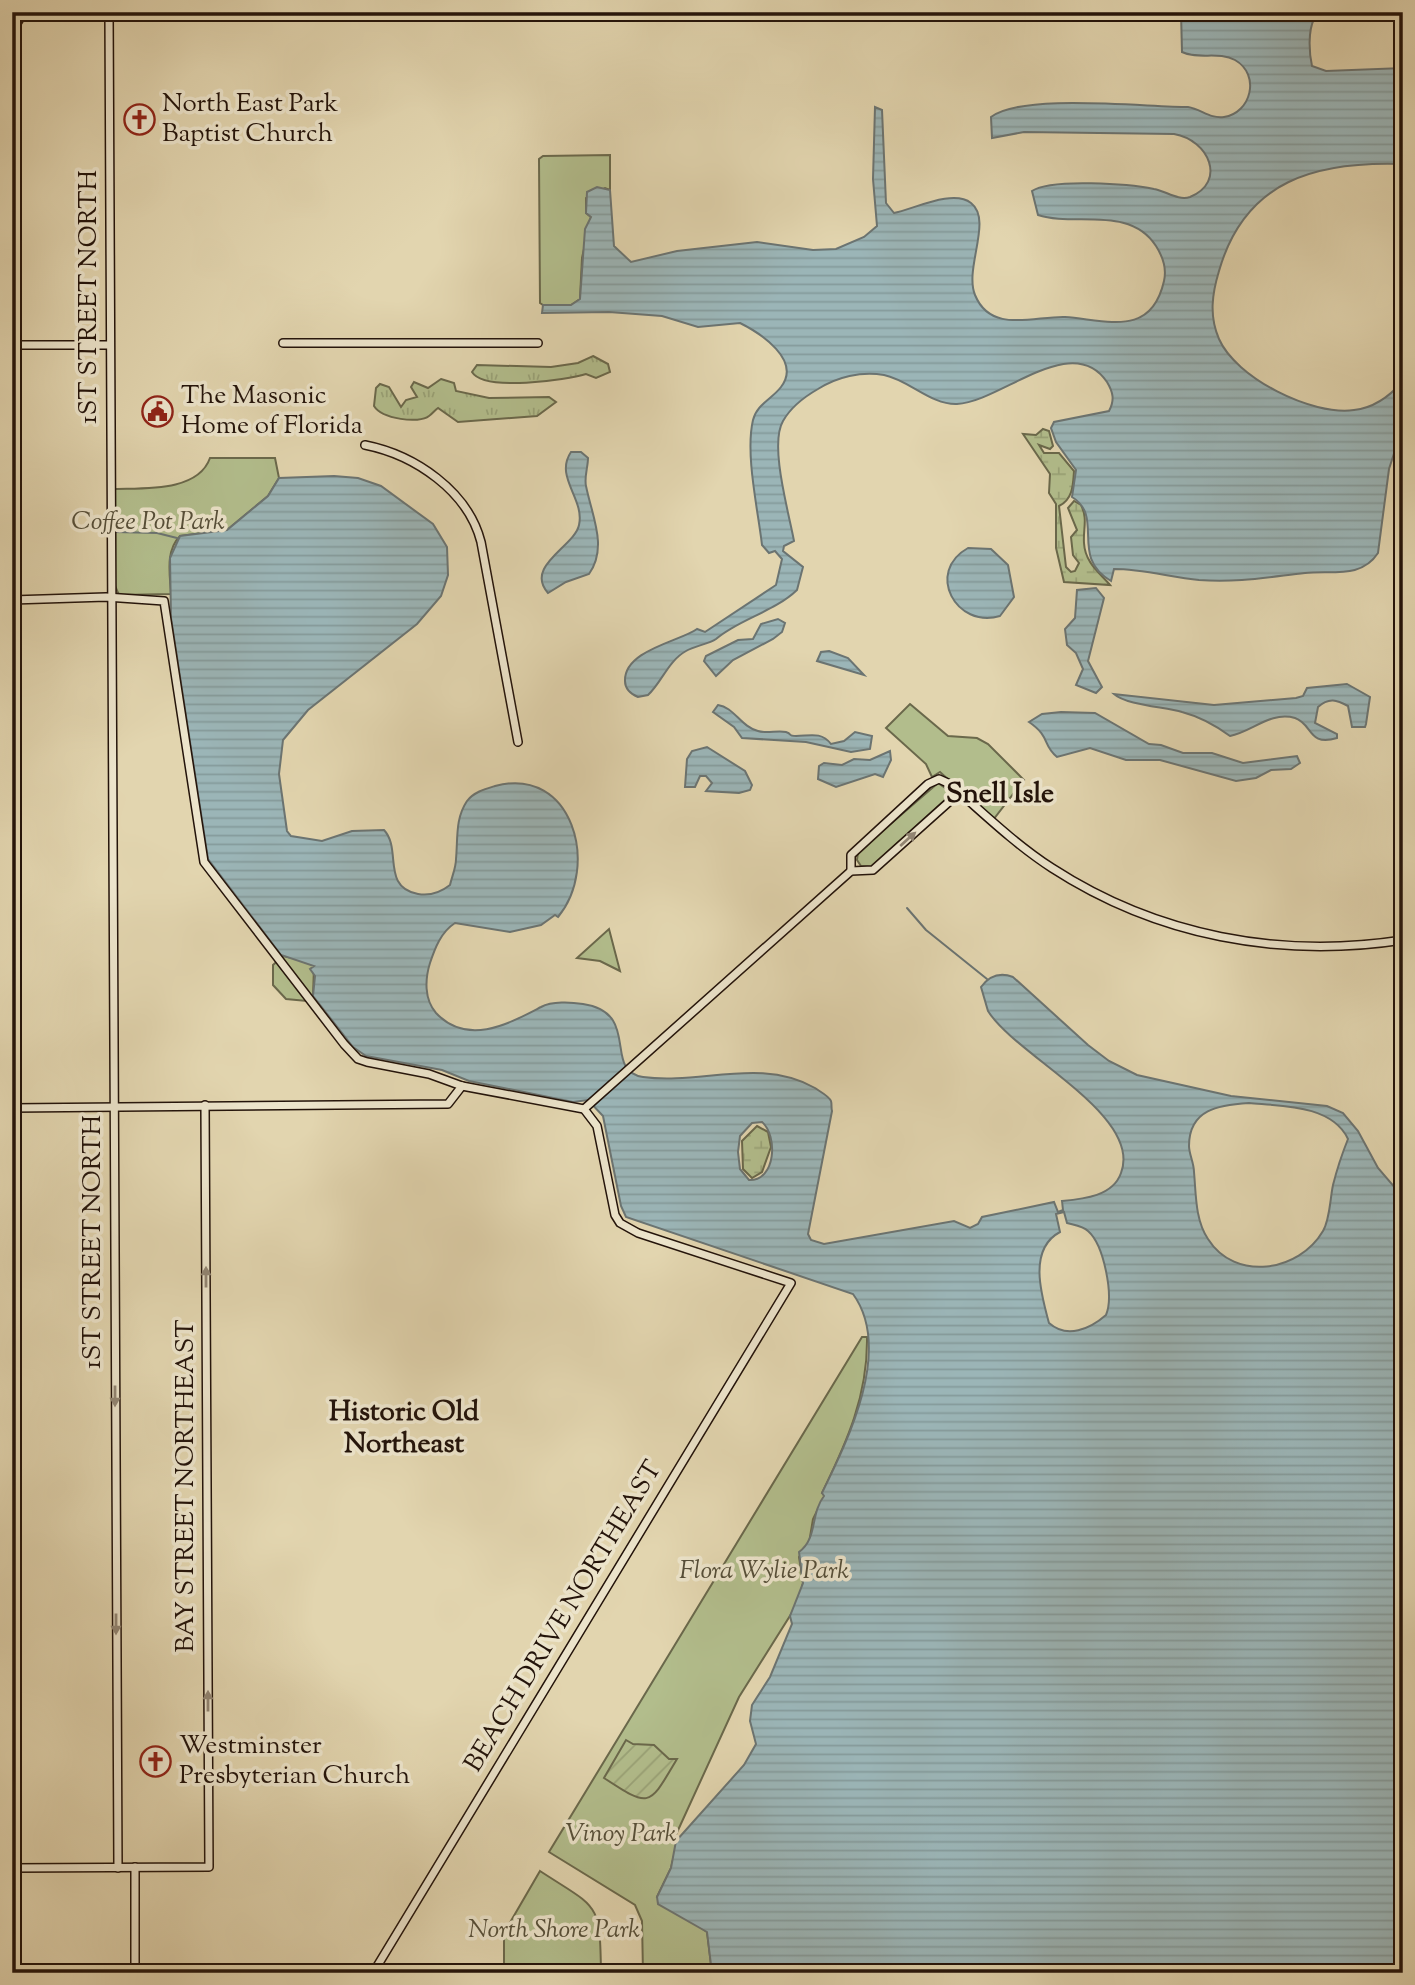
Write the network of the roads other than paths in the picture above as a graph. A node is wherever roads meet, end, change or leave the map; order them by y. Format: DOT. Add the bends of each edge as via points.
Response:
graph roads {
  1 [pos="24,12"];
  2 [pos="109,12"];
  3 [pos="12,31"];
  4 [pos="283,343"];
  5 [pos="538,343"];
  6 [pos="12,345"];
  7 [pos="110,345"];
  8 [pos="365,445"];
  9 [pos="111,599"];
  10 [pos="12,600"];
  11 [pos="520,742"];
  12 [pos="959,793"];
  13 [pos="851,871"];
  14 [pos="1403,940"];
  15 [pos="463,1086"];
  16 [pos="205,1105"];
  17 [pos="12,1108"];
  18 [pos="113,1108"];
  19 [pos="584,1110"];
  20 [pos="135,1867"];
  21 [pos="12,1868"];
  22 [pos="118,1868"];
  23 [pos="135,1973"];
  24 [pos="373,1973"];
  1 -- 3 [label="street"];
  2 -- 7 [label="street, 1ST STREET NORTH"];
  4 -- 5 [label="street"];
  6 -- 7 [label="street"];
  7 -- 9 [label="street, 1ST STREET NORTH"];
  8 -- 11 [label="street" via="412,462 459,499 478,531"];
  9 -- 10 [label="street"];
  9 -- 15 [label="street" via="160,598 167,605 201,853 208,870 358,1059"];
  9 -- 18 [label="street, 1ST STREET NORTH"];
  13 -- 12 [label="street, one-way" via="873,870"];
  12 -- 13 [label="street" via="944,781 928,784 851,855"];
  12 -- 14 [label="street" via="1052,868 1111,901 1160,921 1220,937 1281,946 1344,947"];
  13 -- 19 [label="street"];
  15 -- 16 [label="street" via="448,1104"];
  15 -- 19 [label="street"];
  16 -- 18 [label="street"];
  20 -- 16 [label="street, BAY STREET NORTHEAST, one-way" via="209,1867"];
  17 -- 18 [label="street"];
  18 -- 22 [label="street, 1ST STREET NORTH, one-way"];
  19 -- 24 [label="street, BEACH DRIVE NORTHEAST" via="597,1126 615,1215 621,1223 638,1233 791,1283"];
  20 -- 22 [label="street"];
  20 -- 23 [label="street"];
  21 -- 22 [label="street"];
}
